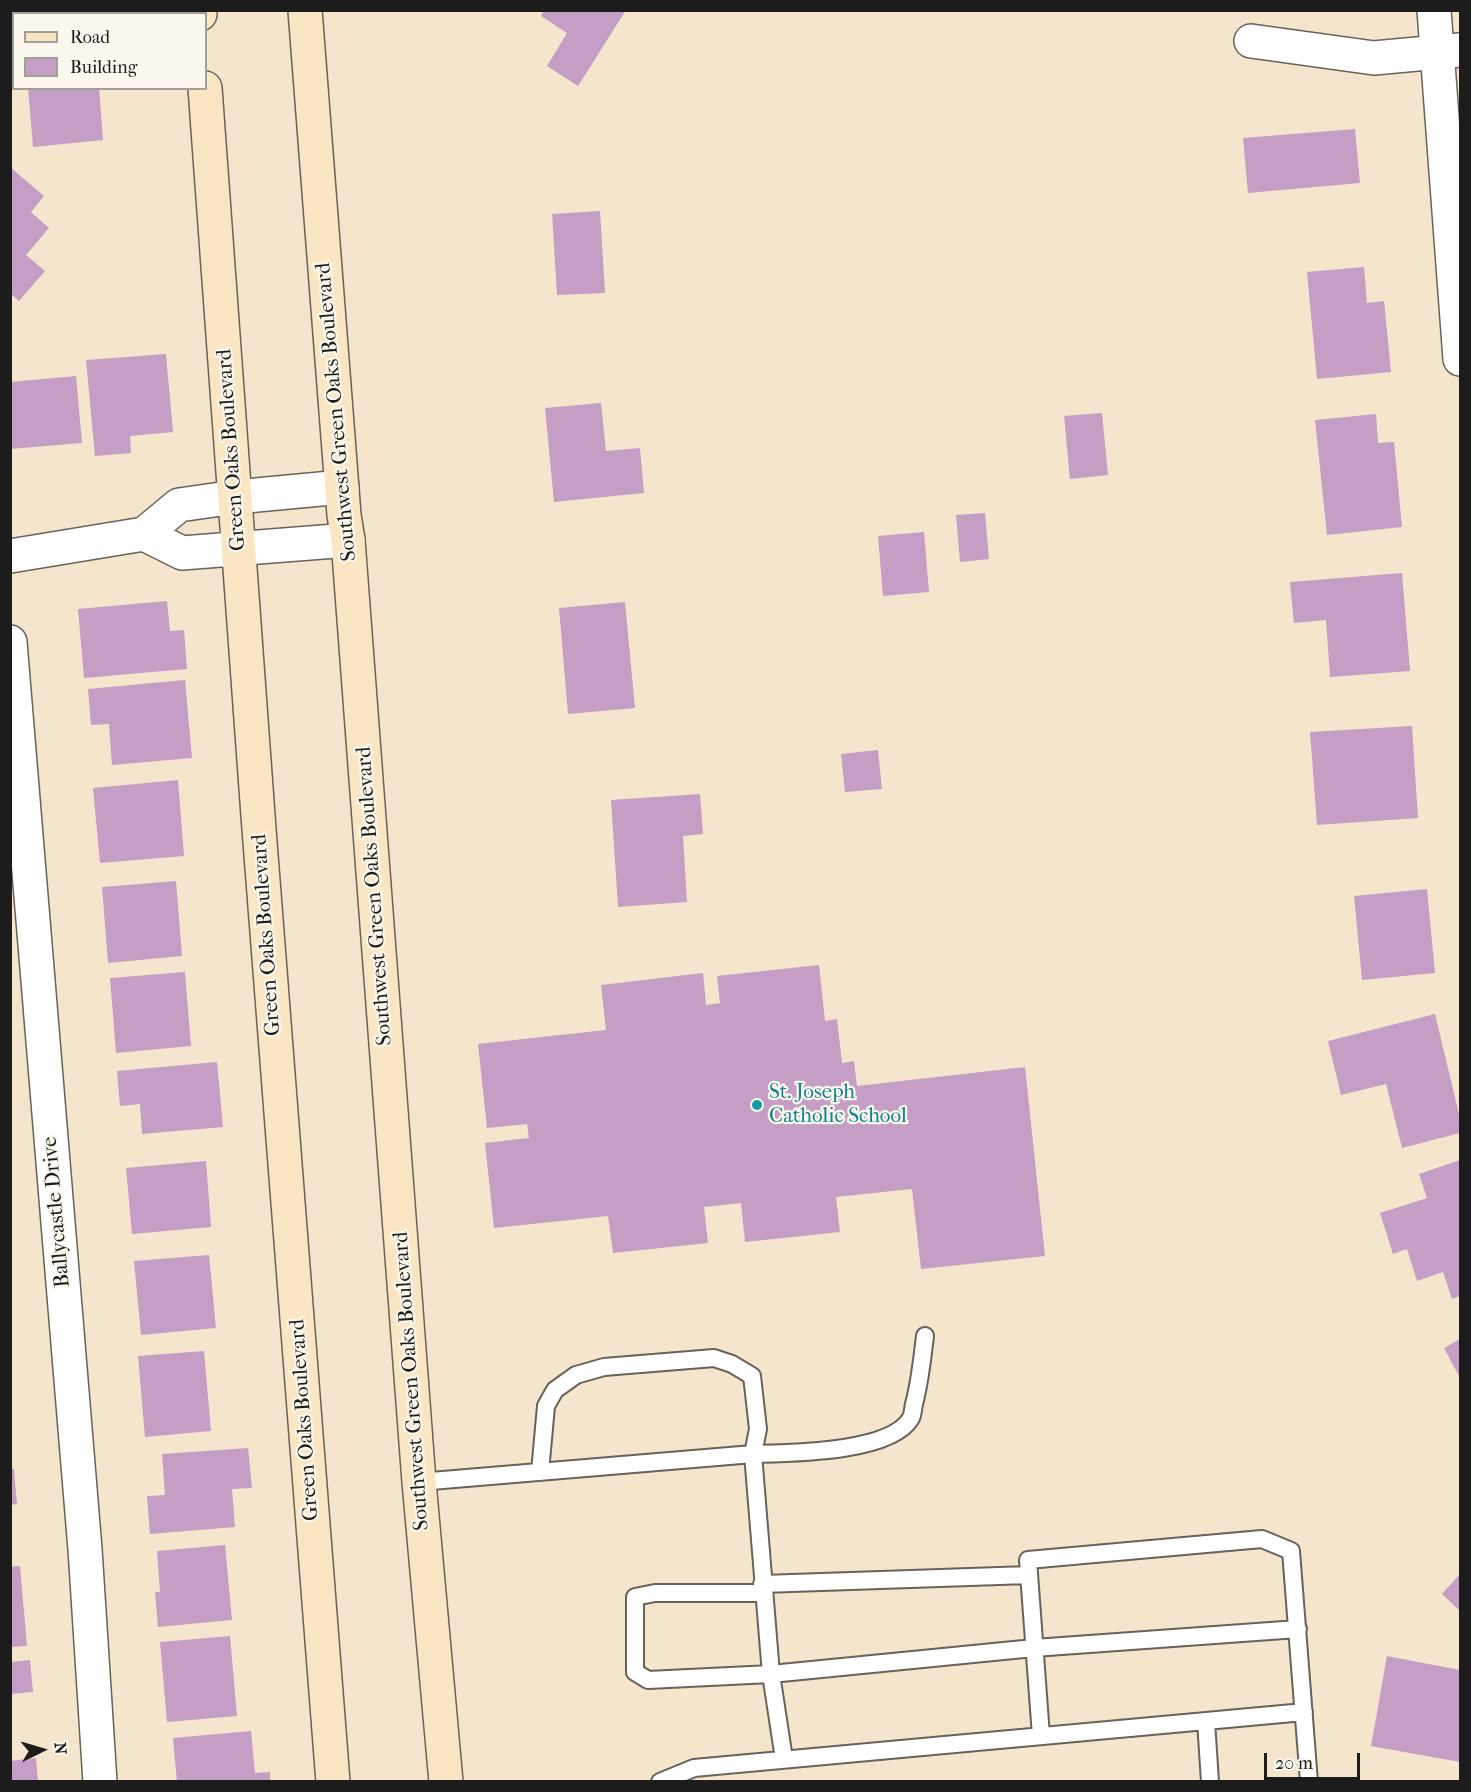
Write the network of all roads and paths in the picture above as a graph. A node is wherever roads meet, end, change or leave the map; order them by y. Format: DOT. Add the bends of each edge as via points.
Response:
graph roads {
  1 [pos="305,10"];
  2 [pos="1434,10"];
  3 [pos="1251,41"];
  4 [pos="1449,50"];
  5 [pos="205,90"];
  6 [pos="1461,359"];
  7 [pos="342,487"];
  8 [pos="235,497"];
  9 [pos="144,534"];
  10 [pos="348,540"];
  11 [pos="239,549"];
  12 [pos="10,556"];
  13 [pos="10,642"];
  14 [pos="925,1336"];
  15 [pos="753,1454"];
  16 [pos="540,1472"];
  17 [pos="419,1482"];
  18 [pos="1029,1575"];
  19 [pos="763,1588"];
  20 [pos="1298,1629"];
  21 [pos="1034,1648"];
  22 [pos="771,1674"];
  23 [pos="1304,1712"];
  24 [pos="1206,1721"];
  25 [pos="1041,1736"];
  26 [pos="784,1759"];
  27 [pos="100,1782"];
  28 [pos="333,1782"];
  29 [pos="446,1782"];
  30 [pos="660,1782"];
  31 [pos="1210,1782"];
  32 [pos="1309,1782"];
  1 -- 7 [label="main road, Southwest Green Oaks Boulevard"];
  2 -- 4 [label="street"];
  3 -- 4 [label="street" via="1374,58"];
  4 -- 6 [label="street"];
  5 -- 8 [label="main road, Green Oaks Boulevard"];
  7 -- 8 [label="street"];
  7 -- 10 [label="main road, Southwest Green Oaks Boulevard"];
  8 -- 9 [label="street" via="179,505"];
  8 -- 11 [label="main road, Green Oaks Boulevard"];
  9 -- 11 [label="street" via="182,553"];
  9 -- 12 [label="street"];
  10 -- 11 [label="street"];
  10 -- 17 [label="main road, Southwest Green Oaks Boulevard"];
  11 -- 28 [label="main road, Green Oaks Boulevard"];
  13 -- 27 [label="street, Ballycastle Drive" via="84,1537"];
  14 -- 15 [label="lane" via="921,1381 910,1418 897,1431 873,1443"];
  15 -- 16 [label="lane"];
  15 -- 16 [label="lane" via="758,1429 752,1376 714,1358 615,1366 576,1375 555,1390 546,1406"];
  15 -- 19 [label="lane"];
  16 -- 17 [label="lane"];
  17 -- 29 [label="main road, Southwest Green Oaks Boulevard"];
  18 -- 19 [label="lane"];
  18 -- 20 [label="lane" via="1028,1560 1262,1539 1291,1551"];
  18 -- 21 [label="lane"];
  19 -- 22 [label="lane"];
  19 -- 22 [label="lane" via="635,1597 635,1672 648,1680"];
  20 -- 21 [label="lane"];
  20 -- 23 [label="lane"];
  21 -- 22 [label="lane"];
  21 -- 25 [label="lane"];
  22 -- 26 [label="lane"];
  23 -- 24 [label="lane"];
  23 -- 32 [label="lane"];
  24 -- 25 [label="lane"];
  24 -- 31 [label="lane"];
  25 -- 26 [label="lane"];
  26 -- 30 [label="lane" via="694,1768"];
}
